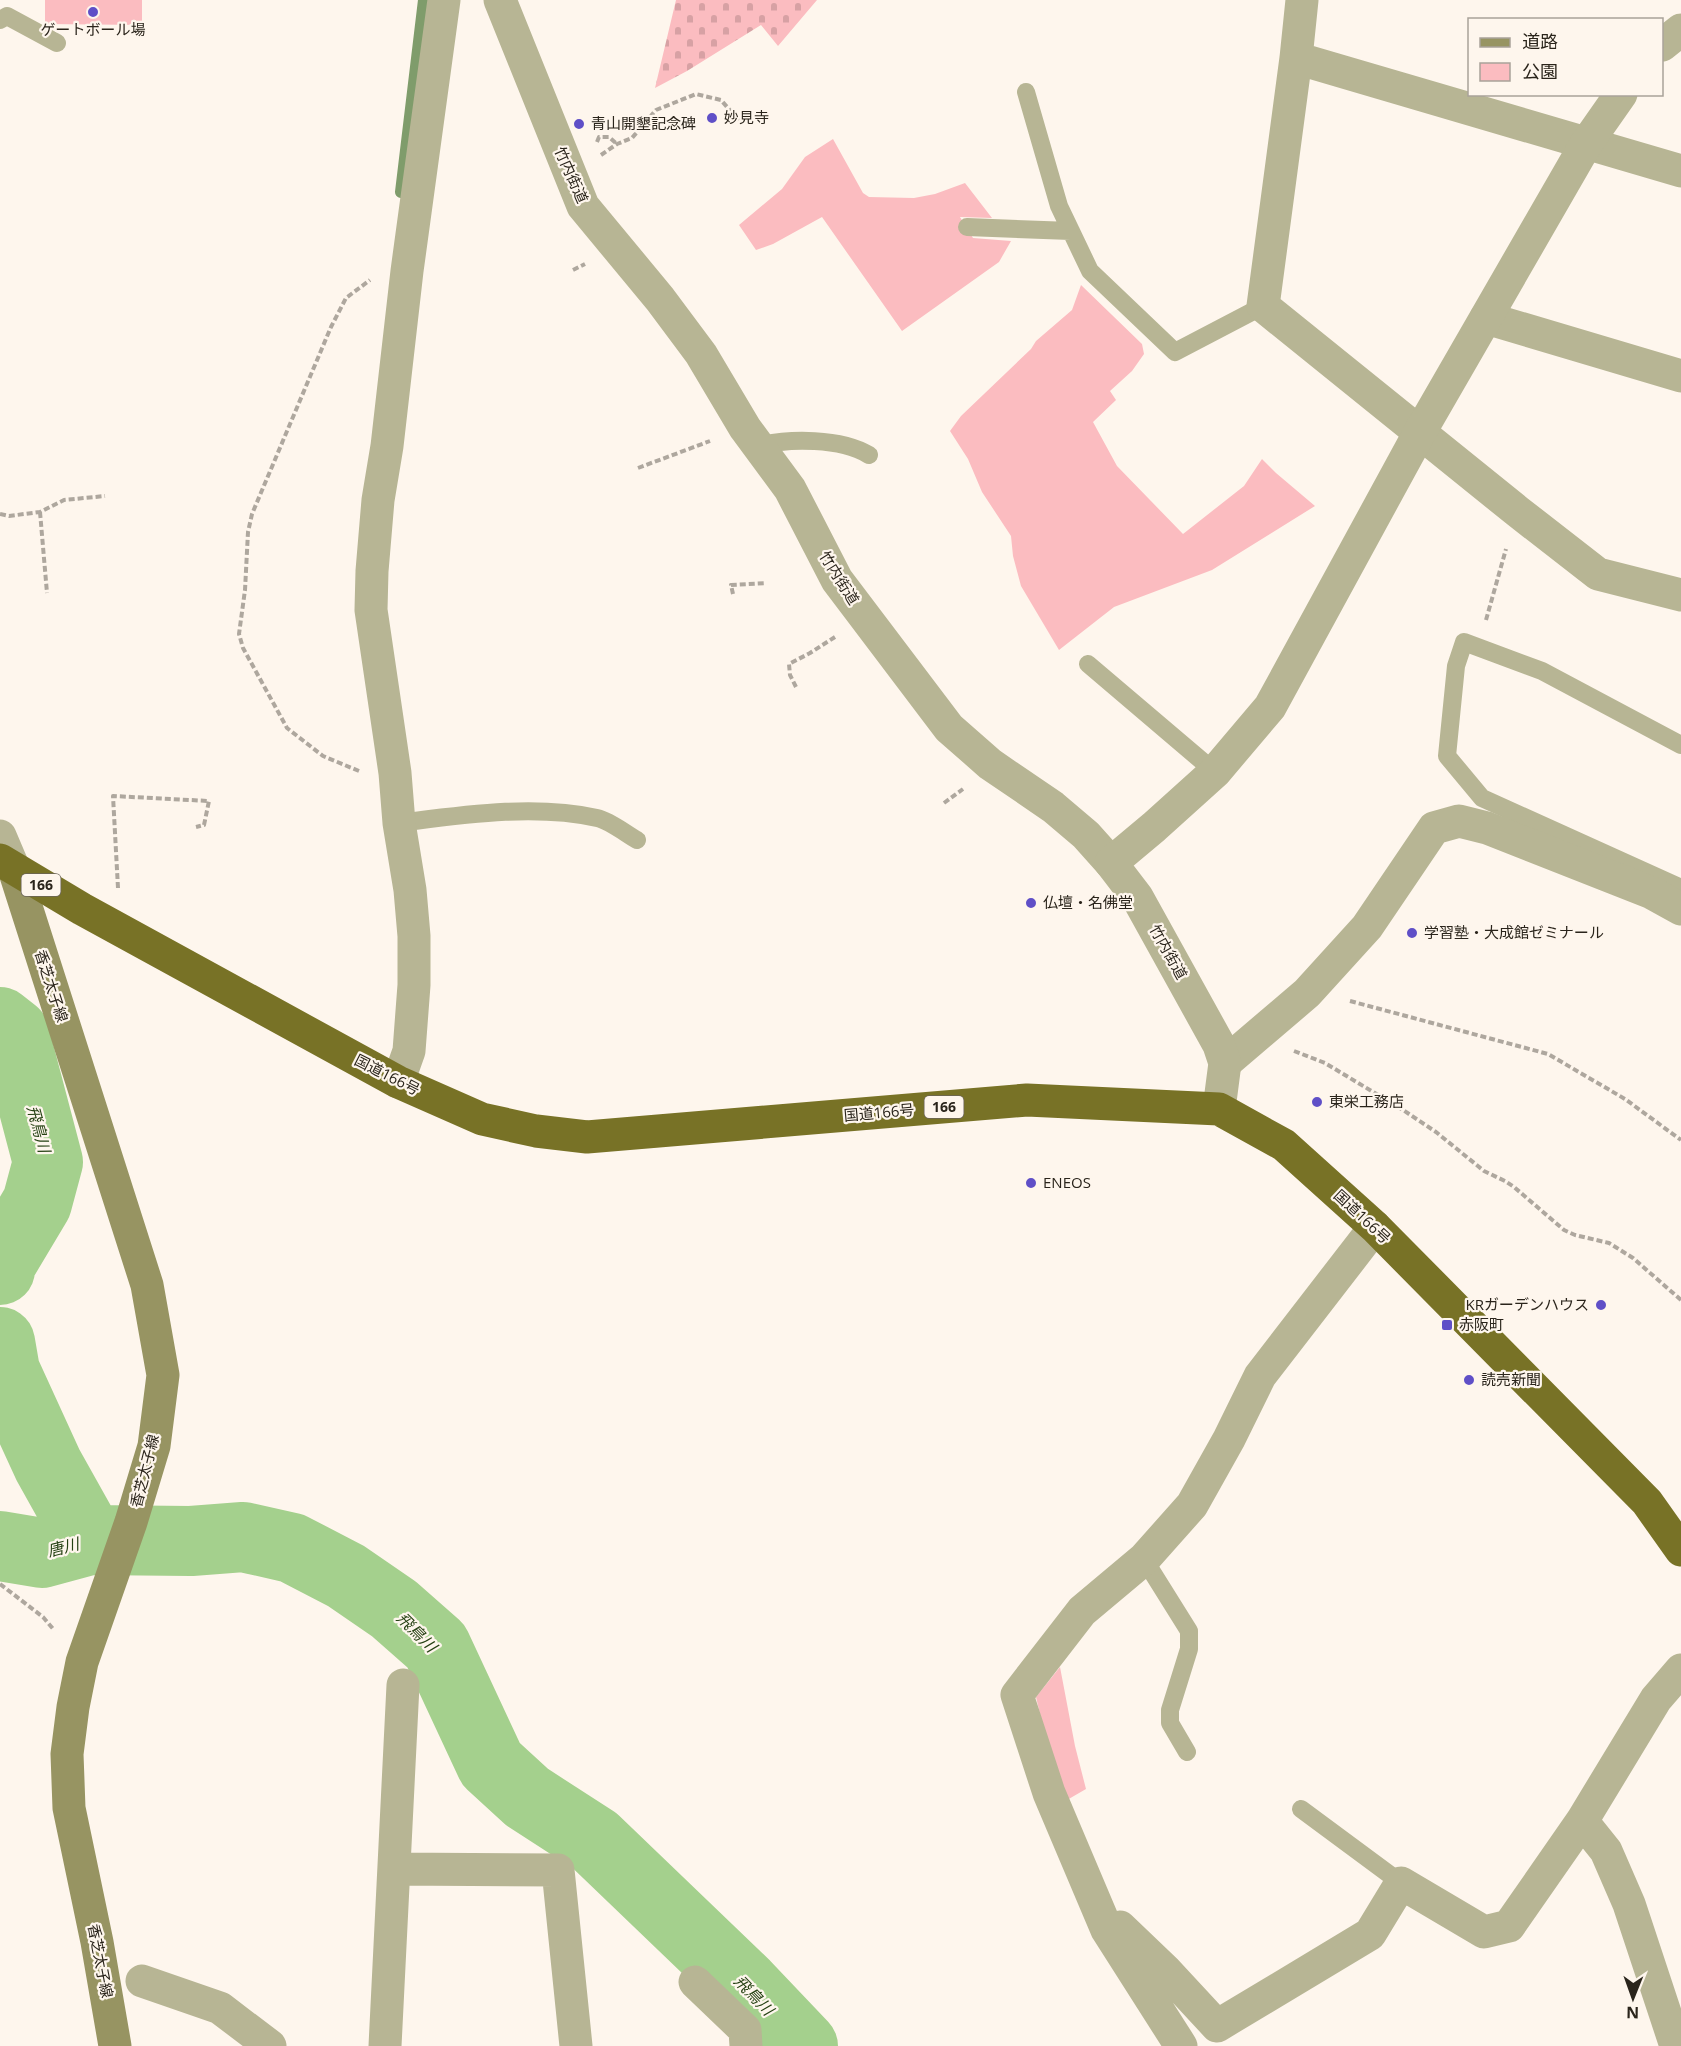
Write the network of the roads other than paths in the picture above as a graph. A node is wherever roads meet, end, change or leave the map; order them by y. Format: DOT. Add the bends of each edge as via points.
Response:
graph roads {
  1 [pos="444,0"];
  2 [pos="500,0"];
  3 [pos="1302,0"];
  4 [pos="0,20"];
  5 [pos="1681,30"];
  6 [pos="57,43"];
  7 [pos="1663,44"];
  8 [pos="1296,58"];
  9 [pos="1026,92"];
  10 [pos="1620,96"];
  11 [pos="1586,144"];
  12 [pos="1681,171"];
  13 [pos="967,227"];
  14 [pos="1071,231"];
  15 [pos="1263,306"];
  16 [pos="1486,318"];
  17 [pos="1681,376"];
  18 [pos="1420,432"];
  19 [pos="752,437"];
  20 [pos="869,455"];
  21 [pos="1681,595"];
  22 [pos="1088,664"];
  23 [pos="1681,745"];
  24 [pos="1215,772"];
  25 [pos="399,823"];
  26 [pos="0,836"];
  27 [pos="637,840"];
  28 [pos="1111,863"];
  29 [pos="7,864"];
  30 [pos="1681,888"];
  31 [pos="1681,909"];
  32 [pos="1225,1063"];
  33 [pos="398,1082"];
  34 [pos="1219,1109"];
  35 [pos="1375,1227"];
  36 [pos="1681,1550"];
  37 [pos="1144,1559"];
  38 [pos="1681,1670"];
  39 [pos="403,1684"];
  40 [pos="1187,1752"];
  41 [pos="1301,1809"];
  42 [pos="1582,1821"];
  43 [pos="394,1869"];
  44 [pos="1401,1883"];
  45 [pos="1098,1906"];
  46 [pos="142,1981"];
  47 [pos="695,1982"];
  48 [pos="115,2046"];
  49 [pos="270,2046"];
  50 [pos="385,2046"];
  51 [pos="576,2046"];
  52 [pos="746,2046"];
  53 [pos="1181,2046"];
  54 [pos="1676,2046"];
  1 -- 25 [label="street" via="378,500 371,610 396,773"];
  2 -- 19 [label="street, 竹内街道" via="583,206 701,354"];
  3 -- 8 [label="street"];
  4 -- 6 [label="lane" via="7,16"];
  5 -- 7 [label="street"];
  8 -- 11 [label="street"];
  8 -- 15 [label="street"];
  9 -- 14 [label="lane" via="1059,206"];
  10 -- 11 [label="street"];
  11 -- 12 [label="street"];
  11 -- 16 [label="street"];
  13 -- 14 [label="lane"];
  14 -- 15 [label="lane" via="1090,272 1175,352"];
  15 -- 18 [label="street"];
  16 -- 17 [label="street"];
  16 -- 18 [label="street"];
  18 -- 21 [label="street" via="1598,574"];
  18 -- 24 [label="street" via="1270,707"];
  19 -- 20 [label="lane" via="824,442"];
  19 -- 28 [label="street, 竹内街道" via="790,489 837,580 950,728 990,764 1053,807"];
  22 -- 24 [label="lane"];
  23 -- 30 [label="lane" via="1542,671 1464,642 1456,666 1447,756 1482,798"];
  24 -- 28 [label="street"];
  25 -- 27 [label="lane" via="535,811 599,818"];
  25 -- 33 [label="street" via="410,890 414,985 409,1050"];
  26 -- 29 [label="street"];
  28 -- 32 [label="street, 竹内街道" via="1137,897 1219,1045"];
  29 -- 33 [label="highway, 国道166号 / 166"];
  29 -- 48 [label="main road, 香芝太子線" via="147,1285 163,1375 154,1446 82,1662 67,1754 69,1808"];
  31 -- 32 [label="street" via="1652,893 1488,828 1459,821 1434,828 1367,927 1314,985"];
  32 -- 34 [label="street, 竹内街道"];
  33 -- 34 [label="highway, 国道166号 / 166" via="482,1119 587,1137 1027,1100"];
  34 -- 35 [label="highway, 国道166号 / 166" via="1284,1145"];
  35 -- 36 [label="highway, 国道166号 / 166" via="1647,1502"];
  35 -- 37 [label="street" via="1260,1376 1192,1505"];
  37 -- 40 [label="lane" via="1189,1630 1189,1649 1170,1710 1170,1723"];
  37 -- 45 [label="street" via="1082,1611 1017,1695 1049,1793"];
  38 -- 42 [label="street" via="1656,1699"];
  39 -- 43 [label="street"];
  41 -- 44 [label="lane"];
  42 -- 44 [label="street" via="1509,1926 1484,1932"];
  42 -- 54 [label="street" via="1606,1851 1629,1904"];
  43 -- 50 [label="street"];
  43 -- 51 [label="street" via="558,1870"];
  44 -- 45 [label="street" via="1371,1934 1217,2026"];
  45 -- 53 [label="street" via="1107,1930"];
  46 -- 49 [label="street" via="220,2008"];
  47 -- 52 [label="street" via="745,2030"];
}
